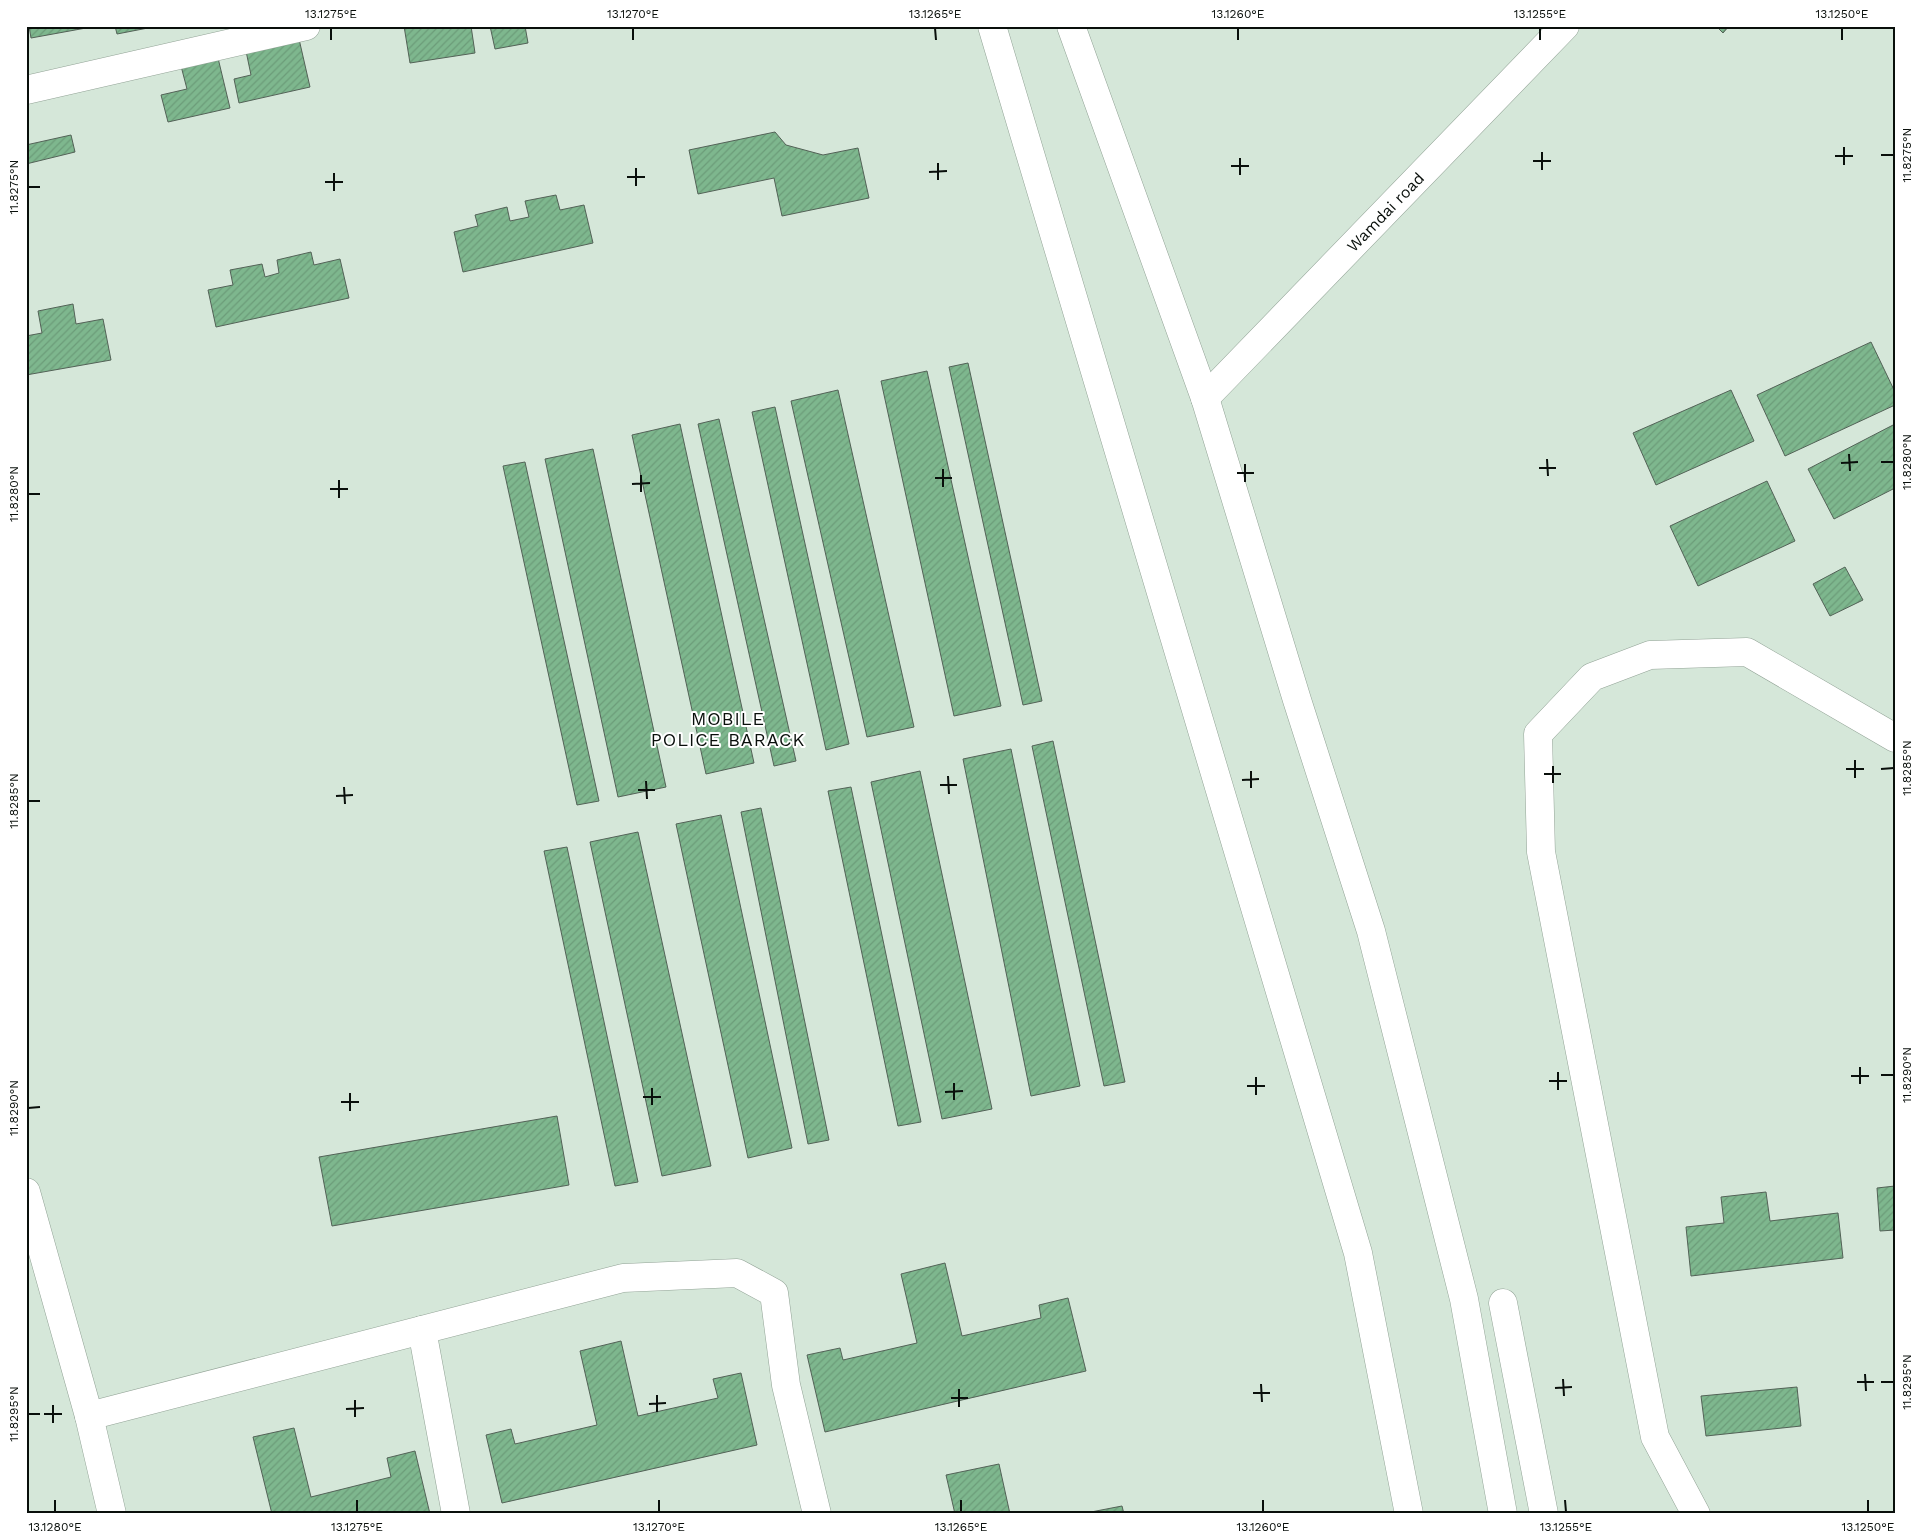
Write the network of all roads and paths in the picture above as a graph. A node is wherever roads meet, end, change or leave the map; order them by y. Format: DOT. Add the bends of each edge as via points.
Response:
graph roads {
  1 [pos="306,26"];
  2 [pos="992,26"];
  3 [pos="1071,26"];
  4 [pos="1565,26"];
  5 [pos="26,90"];
  6 [pos="1205,398"];
  7 [pos="1895,738"];
  8 [pos="26,1192"];
  9 [pos="1503,1303"];
  10 [pos="422,1330"];
  11 [pos="90,1416"];
  12 [pos="112,1514"];
  13 [pos="456,1514"];
  14 [pos="817,1514"];
  15 [pos="1409,1514"];
  16 [pos="1503,1514"];
  17 [pos="1544,1514"];
  18 [pos="1696,1514"];
  1 -- 5 [label="street"];
  2 -- 15 [label="street" via="1358,1252"];
  3 -- 6 [label="street"];
  4 -- 6 [label="street, Wamdai road"];
  6 -- 16 [label="street" via="1370,932 1464,1298"];
  7 -- 18 [label="street" via="1747,652 1650,655 1592,677 1538,734 1541,852 1655,1438"];
  8 -- 11 [label="street"];
  9 -- 17 [label="street"];
  10 -- 11 [label="street"];
  10 -- 13 [label="street"];
  10 -- 14 [label="street" via="623,1278 737,1273 774,1293 786,1385"];
  11 -- 12 [label="street"];
}
